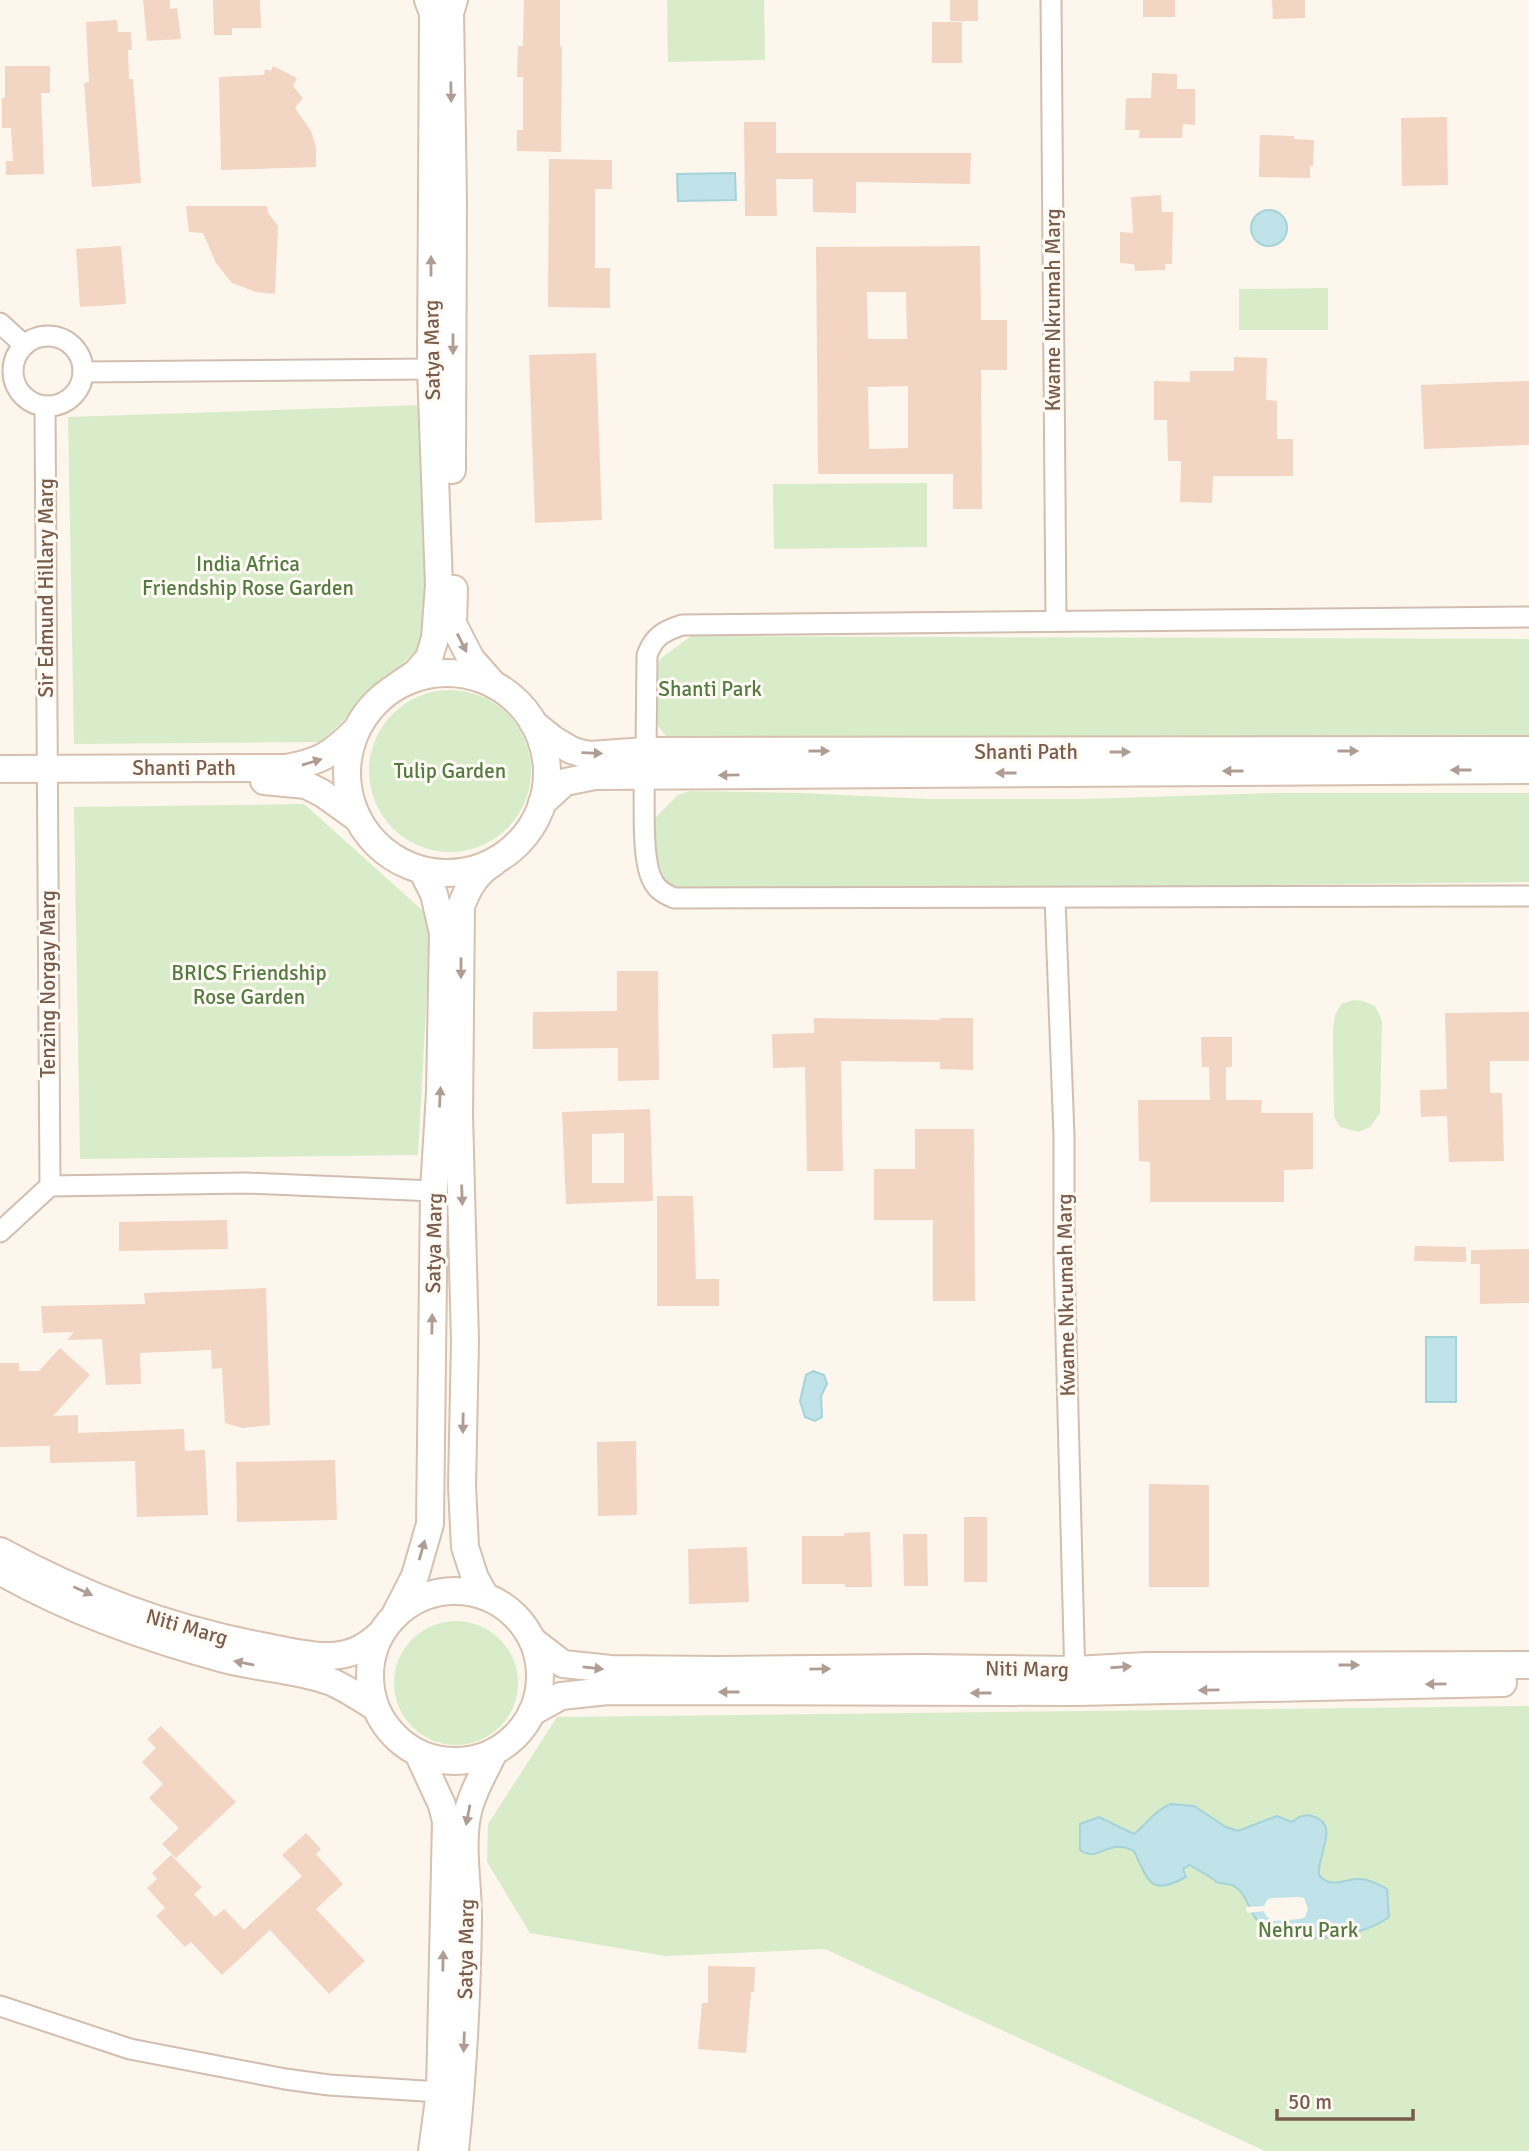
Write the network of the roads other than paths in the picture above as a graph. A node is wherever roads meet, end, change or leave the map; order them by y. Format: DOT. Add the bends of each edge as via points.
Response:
graph roads {
  1 [pos="428,0"];
  2 [pos="454,0"];
  3 [pos="1051,0"];
  4 [pos="0,323"];
  5 [pos="24,345"];
  6 [pos="431,369"];
  7 [pos="83,372"];
  8 [pos="45,406"];
  9 [pos="1529,617"];
  10 [pos="1056,620"];
  11 [pos="494,685"];
  12 [pos="397,686"];
  13 [pos="533,723"];
  14 [pos="356,729"];
  15 [pos="1529,750"];
  16 [pos="645,764"];
  17 [pos="0,769"];
  18 [pos="1529,770"];
  19 [pos="46,775"];
  20 [pos="0,781"];
  21 [pos="542,803"];
  22 [pos="357,818"];
  23 [pos="493,863"];
  24 [pos="422,870"];
  25 [pos="1529,896"];
  26 [pos="1055,898"];
  27 [pos="50,1186"];
  28 [pos="434,1191"];
  29 [pos="0,1232"];
  30 [pos="0,1550"];
  31 [pos="0,1571"];
  32 [pos="485,1596"];
  33 [pos="396,1613"];
  34 [pos="379,1636"];
  35 [pos="533,1641"];
  36 [pos="1529,1665"];
  37 [pos="1075,1681"];
  38 [pos="1529,1682"];
  39 [pos="375,1707"];
  40 [pos="532,1712"];
  41 [pos="494,1752"];
  42 [pos="418,1753"];
  43 [pos="0,2006"];
  44 [pos="450,2095"];
  45 [pos="432,2151"];
  46 [pos="455,2151"];
  6 -- 1 [label="main road, Satya Marg, one-way" via="433,13"];
  2 -- 11 [label="main road, Satya Marg, one-way" via="450,13 453,624 471,659"];
  3 -- 10 [label="street, Kwame Nkrumah Marg"];
  4 -- 5 [label="street"];
  5 -- 7 [label="street" via="45,336 67,342 81,360"];
  5 -- 8 [label="street" via="13,366 13,377 24,397"];
  6 -- 7 [label="street"];
  6 -- 12 [label="main road, Satya Marg" via="439,585 435,638 429,658"];
  7 -- 8 [label="street" via="81,383 67,401"];
  8 -- 19 [label="street, Sir Edmund Hillary Marg"];
  9 -- 10 [label="street"];
  10 -- 16 [label="street" via="682,625 653,640 647,655"];
  11 -- 12 [label="main road" via="446,673"];
  11 -- 13 [label="main road" via="523,708"];
  12 -- 14 [label="main road" via="378,700"];
  13 -- 16 [label="main road, Shanti Path, one-way" via="580,753"];
  13 -- 21 [label="main road" via="546,762"];
  19 -- 14 [label="main road, Shanti Path, one-way" via="286,768 321,760"];
  14 -- 22 [label="main road" via="346,774"];
  16 -- 15 [label="main road, Shanti Path, one-way"];
  18 -- 16 [label="main road, Shanti Path, one-way"];
  16 -- 21 [label="main road, Shanti Path" via="565,782"];
  16 -- 26 [label="street" via="647,859 652,880 674,898"];
  17 -- 19 [label="main road, Shanti Path"];
  19 -- 20 [label="main road, Shanti Path"];
  19 -- 22 [label="main road, Shanti Path" via="288,782 306,785"];
  19 -- 27 [label="street, Tenzing Norgay Marg"];
  21 -- 23 [label="main road" via="531,827"];
  22 -- 24 [label="main road" via="391,857"];
  23 -- 24 [label="main road" via="458,873"];
  23 -- 32 [label="main road, Satya Marg, one-way" via="467,888 461,906 463,1486 466,1547"];
  28 -- 24 [label="main road, Satya Marg, one-way" via="443,933 434,894"];
  25 -- 26 [label="street"];
  26 -- 37 [label="street, Kwame Nkrumah Marg"];
  27 -- 28 [label="street" via="246,1184"];
  27 -- 29 [label="street"];
  33 -- 28 [label="main road, Satya Marg, one-way" via="415,1576 430,1524"];
  30 -- 34 [label="main road, Niti Marg, one-way" via="100,1599 236,1641 332,1656 364,1648"];
  39 -- 31 [label="main road, Niti Marg, one-way" via="329,1681 228,1660 153,1638 80,1611"];
  32 -- 33 [label="main road" via="458,1590 432,1593"];
  32 -- 35 [label="main road" via="505,1606"];
  33 -- 34 [label="main road"];
  34 -- 39 [label="main road" via="370,1671"];
  35 -- 37 [label="main road, Niti Marg, one-way" via="564,1664 594,1669 923,1668"];
  35 -- 40 [label="main road" via="540,1684"];
  37 -- 36 [label="main road, Niti Marg, one-way" via="1146,1666"];
  38 -- 37 [label="main road, Niti Marg, one-way"];
  37 -- 40 [label="main road, Niti Marg, one-way" via="608,1691 561,1696"];
  39 -- 42 [label="main road" via="392,1734"];
  40 -- 41 [label="main road" via="520,1732"];
  41 -- 42 [label="main road" via="464,1761"];
  41 -- 44 [label="main road, Satya Marg, one-way" via="467,1815 468,1915"];
  44 -- 42 [label="main road, Satya Marg, one-way" via="446,1821"];
  43 -- 44 [label="street" via="130,2049 285,2079"];
  44 -- 45 [label="main road, Satya Marg"];
  44 -- 46 [label="main road, Satya Marg"];
}
